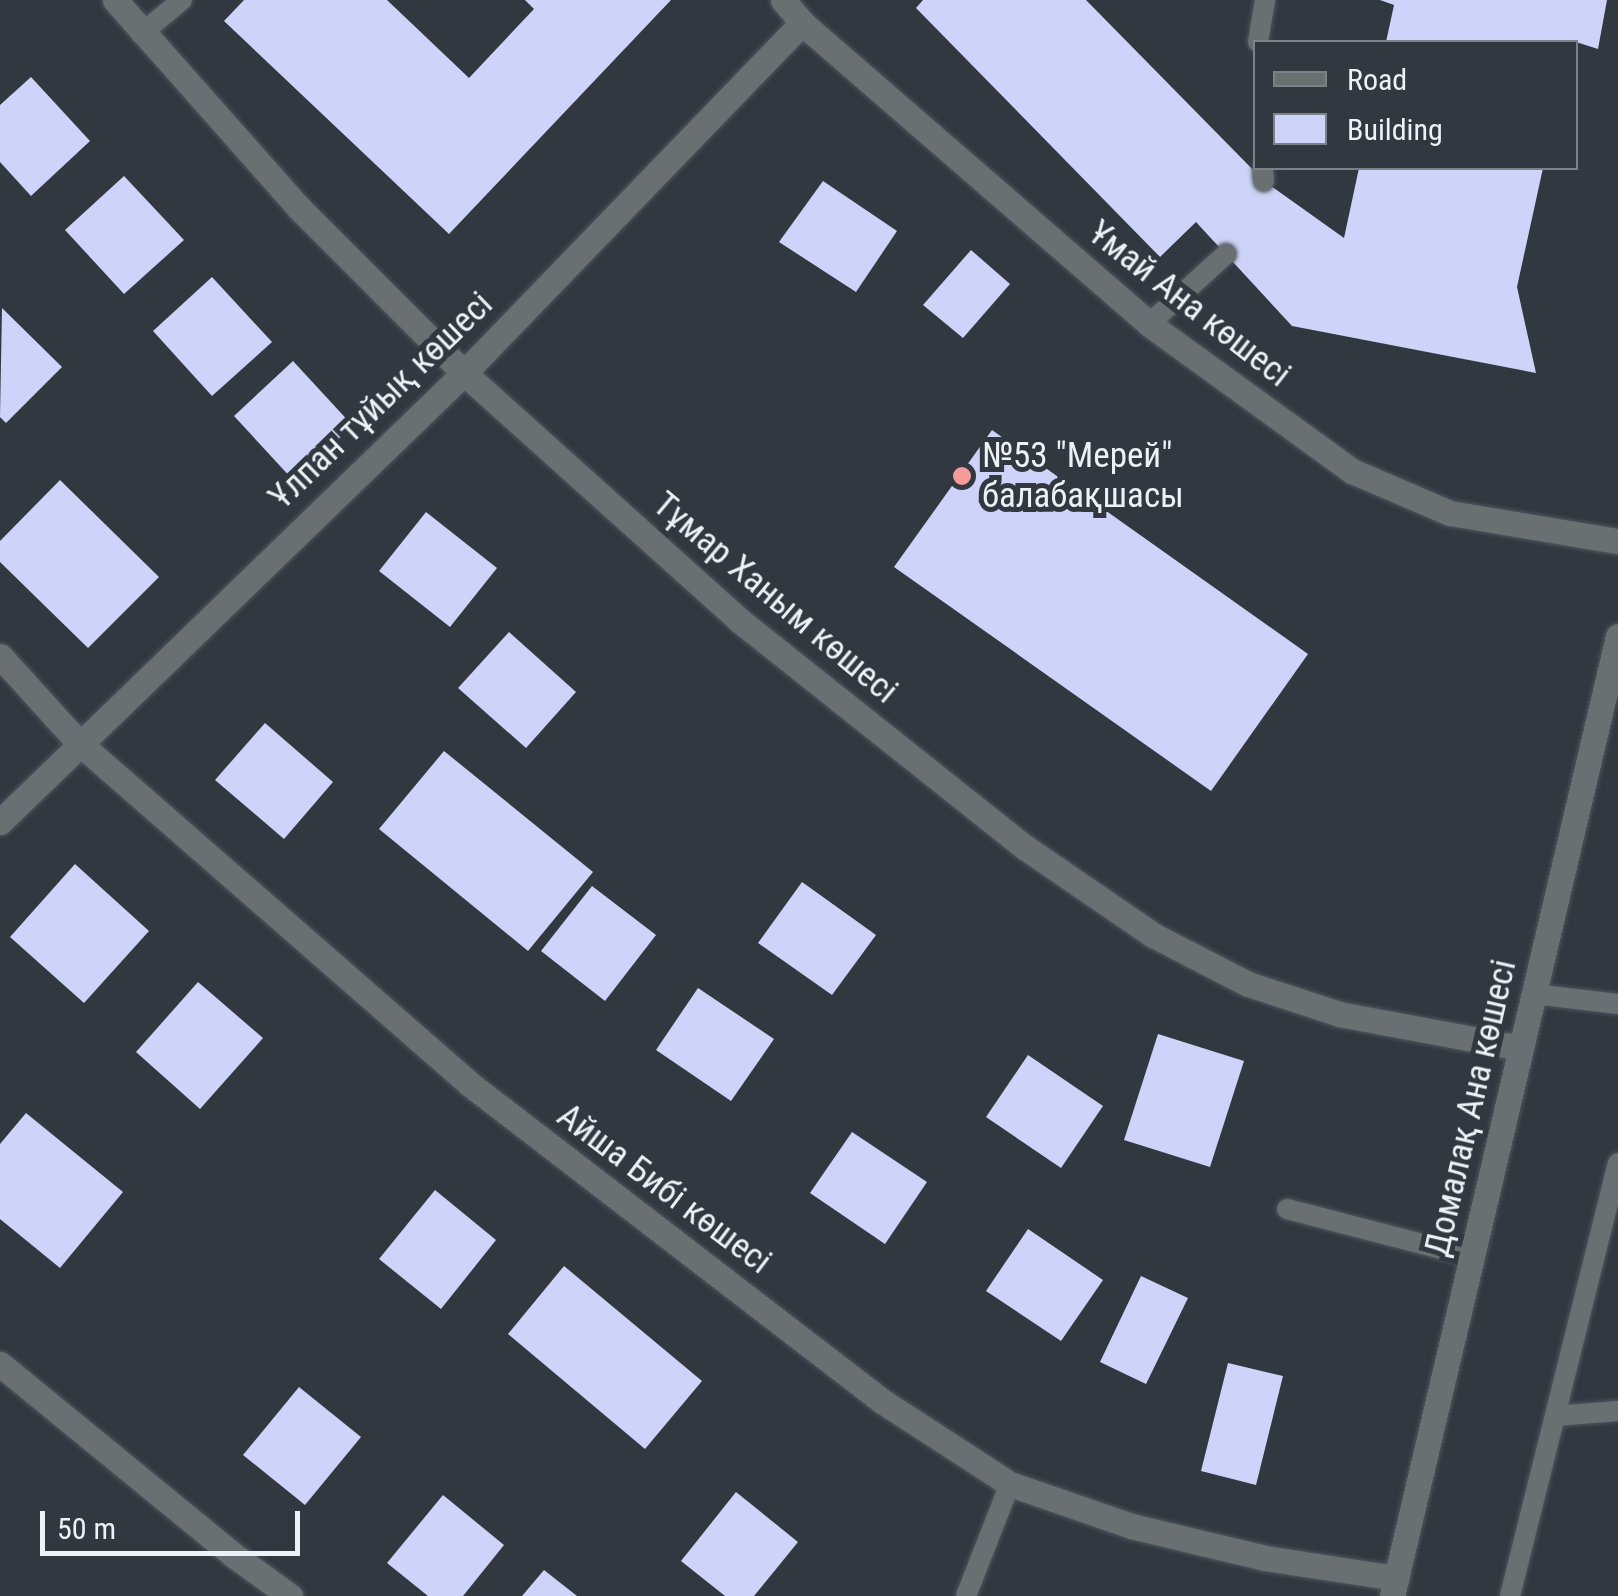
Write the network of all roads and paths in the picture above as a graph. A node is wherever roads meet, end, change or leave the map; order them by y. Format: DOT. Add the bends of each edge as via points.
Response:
graph roads {
  1 [pos="115,0"];
  2 [pos="182,0"];
  3 [pos="783,0"];
  4 [pos="1265,0"];
  5 [pos="802,23"];
  6 [pos="141,34"];
  7 [pos="1258,40"];
  8 [pos="1226,254"];
  9 [pos="1148,324"];
  10 [pos="464,373"];
  11 [pos="1618,541"];
  12 [pos="1618,636"];
  13 [pos="0,656"];
  14 [pos="78,742"];
  15 [pos="0,822"];
  16 [pos="1534,994"];
  17 [pos="1618,1004"];
  18 [pos="1521,1048"];
  19 [pos="1618,1162"];
  20 [pos="1286,1209"];
  21 [pos="1472,1257"];
  22 [pos="0,1364"];
  23 [pos="1618,1412"];
  24 [pos="1554,1416"];
  25 [pos="1010,1484"];
  26 [pos="1394,1587"];
  27 [pos="290,1596"];
  28 [pos="966,1596"];
  29 [pos="1510,1596"];
  1 -- 6 [label="street, Тұмар Ханым көшесі"];
  2 -- 6 [label="lane"];
  3 -- 5 [label="street, Ұмай Ана көшесі"];
  4 -- 7 [label="lane"];
  5 -- 9 [label="street, Ұмай Ана көшесі"];
  5 -- 10 [label="street, Ұлпан тұйық көшесі"];
  6 -- 10 [label="street, Тұмар Ханым көшесі" via="299,208"];
  8 -- 9 [label="lane"];
  9 -- 11 [label="street, Ұмай Ана көшесі" via="1352,471 1450,512"];
  10 -- 14 [label="street, Ұлпан тұйық көшесі"];
  10 -- 18 [label="street, Тұмар Ханым көшесі" via="738,620 1026,848 1153,934 1248,984 1339,1014"];
  12 -- 16 [label="street, Домалақ Ана көшесі"];
  13 -- 14 [label="street, Айша Бибі көшесі"];
  14 -- 15 [label="street, Ұлпан тұйық көшесі"];
  14 -- 25 [label="street, Айша Бибі көшесі" via="471,1086 882,1400"];
  16 -- 17 [label="lane"];
  16 -- 18 [label="street, Домалақ Ана көшесі"];
  18 -- 21 [label="street, Домалақ Ана көшесі"];
  19 -- 24 [label="lane"];
  20 -- 21 [label="lane"];
  21 -- 26 [label="street, Домалақ Ана көшесі"];
  22 -- 27 [label="street"];
  23 -- 24 [label="lane"];
  24 -- 29 [label="lane"];
  25 -- 26 [label="street, Айша Бибі көшесі" via="1132,1526"];
  25 -- 28 [label="lane"];
}
